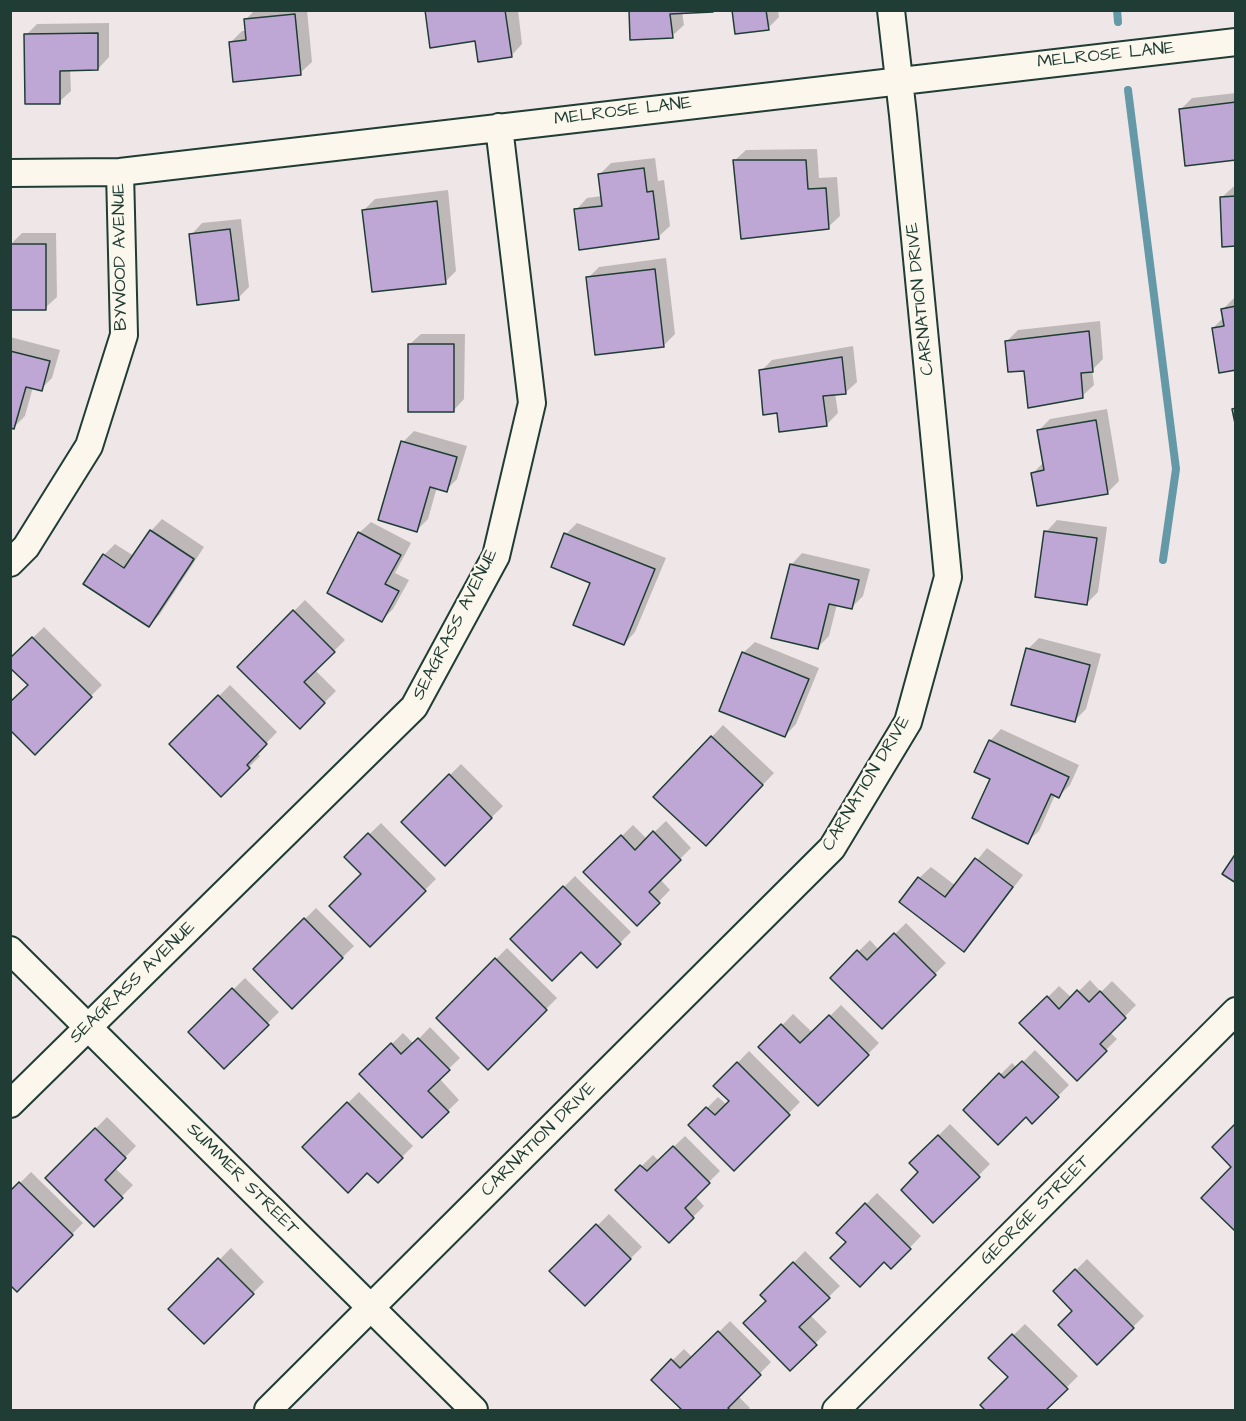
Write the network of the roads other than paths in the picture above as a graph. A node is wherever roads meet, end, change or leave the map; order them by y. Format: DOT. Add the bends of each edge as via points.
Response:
graph roads {
  1 [pos="891,10"];
  2 [pos="1236,42"];
  3 [pos="899,80"];
  4 [pos="499,127"];
  5 [pos="10,172"];
  6 [pos="120,172"];
  7 [pos="10,564"];
  8 [pos="10,950"];
  9 [pos="1236,1011"];
  10 [pos="87,1028"];
  11 [pos="10,1104"];
  12 [pos="372,1308"];
  13 [pos="268,1410"];
  14 [pos="474,1410"];
  15 [pos="836,1410"];
  1 -- 3 [label="street, CARNATION DRIVE"];
  2 -- 3 [label="street, MELROSE LANE"];
  3 -- 4 [label="street, MELROSE LANE"];
  3 -- 12 [label="street, CARNATION DRIVE" via="948,577 908,722 832,848"];
  4 -- 6 [label="street, MELROSE LANE"];
  4 -- 10 [label="street, SEAGRASS AVENUE" via="532,403 496,556 414,707"];
  5 -- 6 [label="street, MELROSE LANE"];
  6 -- 7 [label="street, BYWOOD AVENUE" via="124,335 89,446 26,548"];
  8 -- 10 [label="street, SUMMER STREET"];
  9 -- 15 [label="street, GEORGE STREET"];
  10 -- 11 [label="street, SEAGRASS AVENUE"];
  10 -- 12 [label="street, SUMMER STREET"];
  12 -- 13 [label="street, CARNATION DRIVE"];
  12 -- 14 [label="street, SUMMER STREET"];
}
